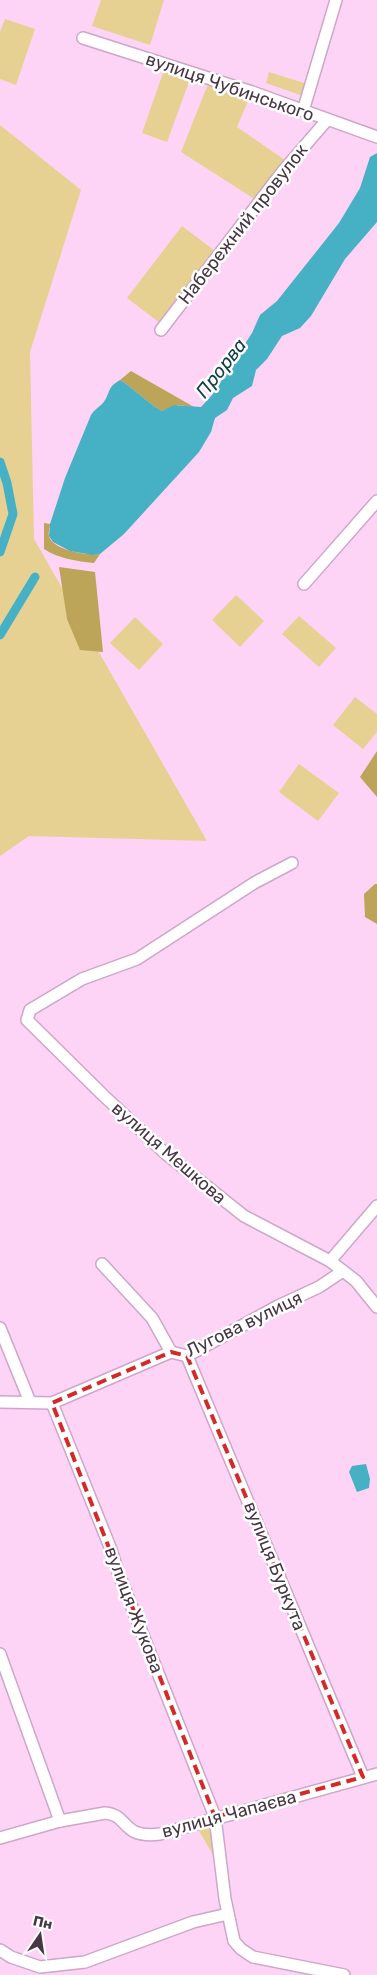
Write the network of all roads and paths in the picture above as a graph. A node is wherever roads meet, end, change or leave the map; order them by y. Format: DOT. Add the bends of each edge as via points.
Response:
graph roads {
  1 [pos="336,0"];
  2 [pos="83,38"];
  3 [pos="303,111"];
  4 [pos="327,120"];
  5 [pos="377,137"];
  6 [pos="161,330"];
  7 [pos="377,501"];
  8 [pos="304,584"];
  9 [pos="292,863"];
  10 [pos="377,1206"];
  11 [pos="330,1261"];
  12 [pos="102,1264"];
  13 [pos="343,1271"];
  14 [pos="377,1306"];
  15 [pos="0,1328"];
  16 [pos="171,1352"];
  17 [pos="187,1356"];
  18 [pos="0,1402"];
  19 [pos="30,1402"];
  20 [pos="52,1403"];
  21 [pos="0,1654"];
  22 [pos="377,1774"];
  23 [pos="362,1777"];
  24 [pos="214,1817"];
  25 [pos="60,1821"];
  26 [pos="0,1838"];
  27 [pos="228,1914"];
  28 [pos="0,1950"];
  29 [pos="344,1975"];
  1 -- 3 [label="street"];
  2 -- 3 [label="street, вулиця Чубинського"];
  3 -- 4 [label="street, вулиця Чубинського"];
  4 -- 5 [label="street, вулиця Чубинського"];
  4 -- 6 [label="street, Набережний провулок" via="283,171"];
  7 -- 8 [label="street"];
  9 -- 11 [label="street, вулиця Мешкова" via="254,883 138,960 82,979 30,1010 28,1020 166,1154 244,1216"];
  10 -- 11 [label="street"];
  11 -- 13 [label="street, вулиця Мешкова"];
  12 -- 16 [label="street" via="152,1318"];
  13 -- 14 [label="street, вулиця Мешкова"];
  13 -- 17 [label="street, Лугова вулиця" via="319,1287"];
  15 -- 19 [label="street"];
  16 -- 17 [label="street, Лугова вулиця"];
  16 -- 20 [label="street, Лугова вулиця"];
  17 -- 23 [label="street, вулиця Буркута"];
  18 -- 19 [label="street, Лугова вулиця"];
  19 -- 20 [label="street, Лугова вулиця"];
  20 -- 24 [label="street, вулиця Жукова"];
  21 -- 25 [label="street"];
  22 -- 23 [label="street, вулиця Чапаєва"];
  23 -- 24 [label="street, вулиця Чапаєва"];
  24 -- 25 [label="street, вулиця Чапаєва" via="146,1836 129,1830 112,1813"];
  24 -- 27 [label="street, вулиця Жукова"];
  25 -- 26 [label="street, вулиця Чапаєва"];
  27 -- 28 [label="street" via="193,1922 85,1962 40,1967"];
  27 -- 29 [label="street, вулиця Жукова" via="234,1941 253,1957"];
}
